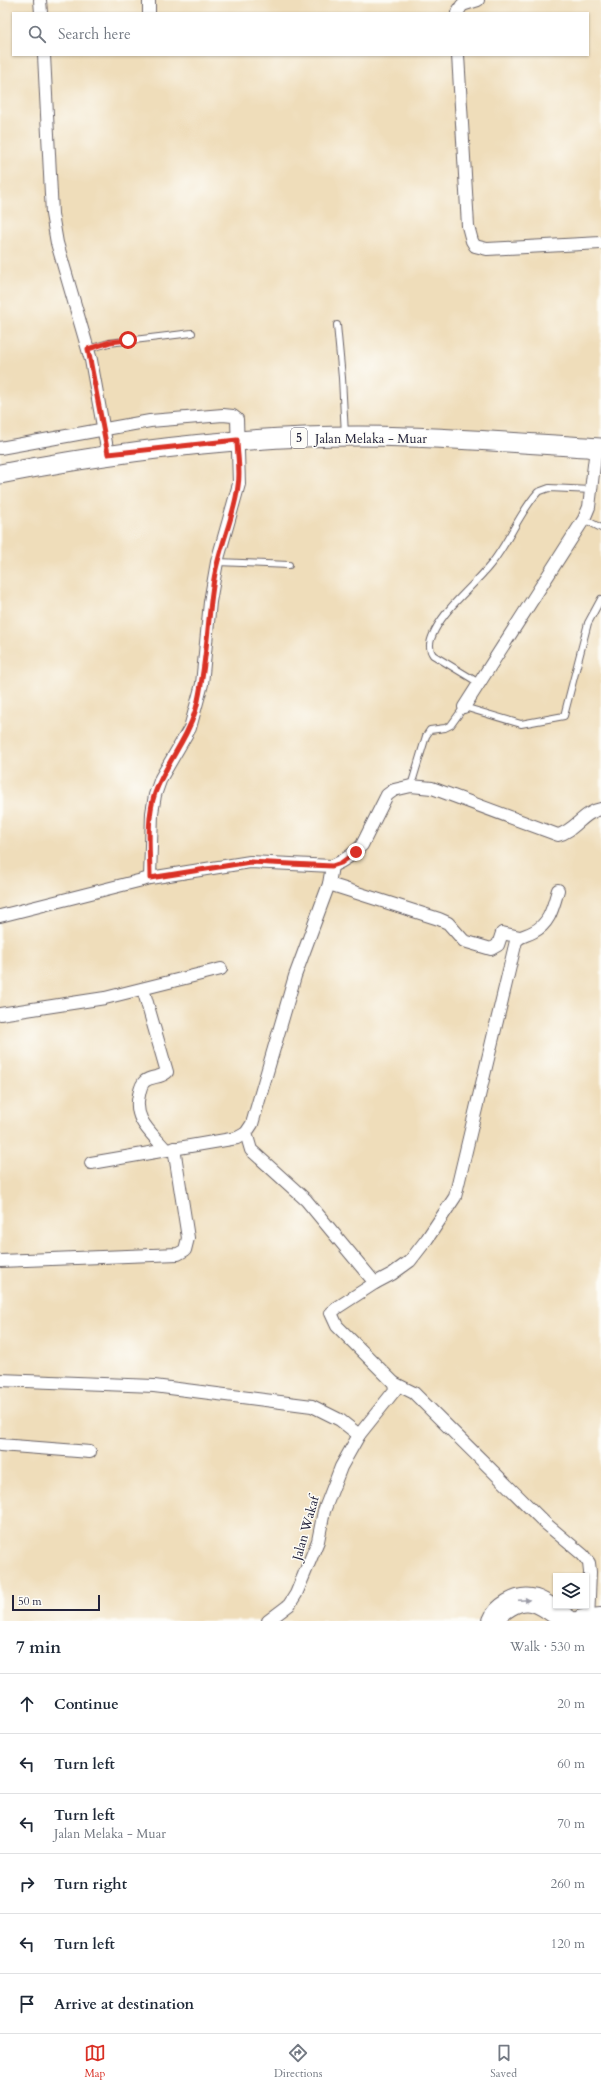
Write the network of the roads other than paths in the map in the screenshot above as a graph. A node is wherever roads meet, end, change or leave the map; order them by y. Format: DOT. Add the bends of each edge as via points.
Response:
graph roads {
  1 [pos="40,0"];
  2 [pos="149,0"];
  3 [pos="478,0"];
  4 [pos="41,12"];
  5 [pos="149,12"];
  6 [pos="458,12"];
  7 [pos="44,56"];
  8 [pos="458,56"];
  9 [pos="601,243"];
  10 [pos="337,325"];
  11 [pos="192,333"];
  12 [pos="88,349"];
  13 [pos="104,429"];
  14 [pos="345,436"];
  15 [pos="237,440"];
  16 [pos="0,448"];
  17 [pos="599,448"];
  18 [pos="108,454"];
  19 [pos="0,474"];
  20 [pos="592,490"];
  21 [pos="584,519"];
  22 [pos="601,528"];
  23 [pos="217,562"];
  24 [pos="289,565"];
  25 [pos="601,599"];
  26 [pos="479,683"];
  27 [pos="464,707"];
  28 [pos="411,786"];
  29 [pos="601,809"];
  30 [pos="332,866"];
  31 [pos="150,878"];
  32 [pos="329,884"];
  33 [pos="558,890"];
  34 [pos="0,916"];
  35 [pos="520,937"];
  36 [pos="221,970"];
  37 [pos="143,989"];
  38 [pos="0,1014"];
  39 [pos="246,1134"];
  40 [pos="170,1149"];
  41 [pos="91,1163"];
  42 [pos="0,1261"];
  43 [pos="375,1283"];
  44 [pos="0,1380"];
  45 [pos="394,1383"];
  46 [pos="359,1435"];
  47 [pos="0,1444"];
  48 [pos="90,1452"];
  49 [pos="601,1619"];
  50 [pos="268,1621"];
  51 [pos="494,1621"];
  52 [pos="568,1621"];
  53 [pos="582,1621"];
  54 [pos="588,1621"];
  1 -- 4 [label="street"];
  2 -- 5 [label="street"];
  3 -- 6 [label="street" via="462,5"];
  7 -- 12 [label="street" via="52,214 57,243"];
  8 -- 9 [label="street" via="468,226 475,246 487,249"];
  10 -- 14 [label="lane"];
  11 -- 12 [label="lane" via="110,342"];
  12 -- 13 [label="street"];
  13 -- 15 [label="street" via="150,421 223,415 236,419"];
  13 -- 16 [label="street"];
  13 -- 18 [label="street"];
  14 -- 15 [label="main road, Jalan Melaka - Muar / 5"];
  14 -- 17 [label="main road, Jalan Melaka - Muar / 5"];
  15 -- 18 [label="main road, Jalan Melaka - Muar / 5"];
  15 -- 23 [label="street" via="239,484"];
  17 -- 20 [label="street"];
  18 -- 19 [label="main road, Jalan Melaka - Muar / 5"];
  20 -- 21 [label="street"];
  20 -- 26 [label="lane" via="549,488 538,492 491,564 436,628 429,645 433,656"];
  21 -- 22 [label="lane"];
  21 -- 26 [label="street"];
  23 -- 24 [label="lane"];
  23 -- 31 [label="street" via="210,602 202,684 196,709 190,728 161,778 155,795"];
  25 -- 27 [label="lane" via="588,623 564,716 521,724"];
  26 -- 27 [label="street"];
  27 -- 28 [label="lane" via="451,725 430,730"];
  28 -- 29 [label="street" via="432,788 558,835 565,833 587,815"];
  28 -- 30 [label="street" via="394,790 387,795 362,845 348,858"];
  30 -- 31 [label="street" via="250,862"];
  30 -- 32 [label="street"];
  31 -- 34 [label="street"];
  32 -- 35 [label="street" via="439,919 448,923 464,941 491,949 498,945 502,932"];
  32 -- 39 [label="street" via="303,950 252,1124"];
  33 -- 35 [label="street" via="550,918 540,928"];
  35 -- 43 [label="street" via="512,955 455,1197 428,1239 410,1261"];
  36 -- 37 [label="street"];
  37 -- 38 [label="street" via="98,999"];
  37 -- 40 [label="street" via="167,1072 142,1083 136,1105 143,1124"];
  39 -- 40 [label="street" via="237,1138"];
  39 -- 43 [label="street" via="251,1150 306,1200"];
  40 -- 41 [label="street"];
  40 -- 42 [label="street" via="188,1238 185,1250 178,1254"];
  43 -- 45 [label="street" via="338,1307 331,1315 337,1326"];
  44 -- 46 [label="street" via="154,1386 312,1406 340,1420"];
  45 -- 46 [label="street, Jalan Wakaf" via="395,1390 391,1397"];
  45 -- 54 [label="street" via="414,1393 546,1523 583,1555 588,1563"];
  46 -- 50 [label="street, Jalan Wakaf" via="331,1488 318,1541 296,1594 289,1605"];
  47 -- 48 [label="street"];
  49 -- 54 [label="highway"];
  51 -- 52 [label="highway, one-way" via="504,1608 517,1600 527,1598 538,1601"];
  53 -- 54 [label="highway"];
}
